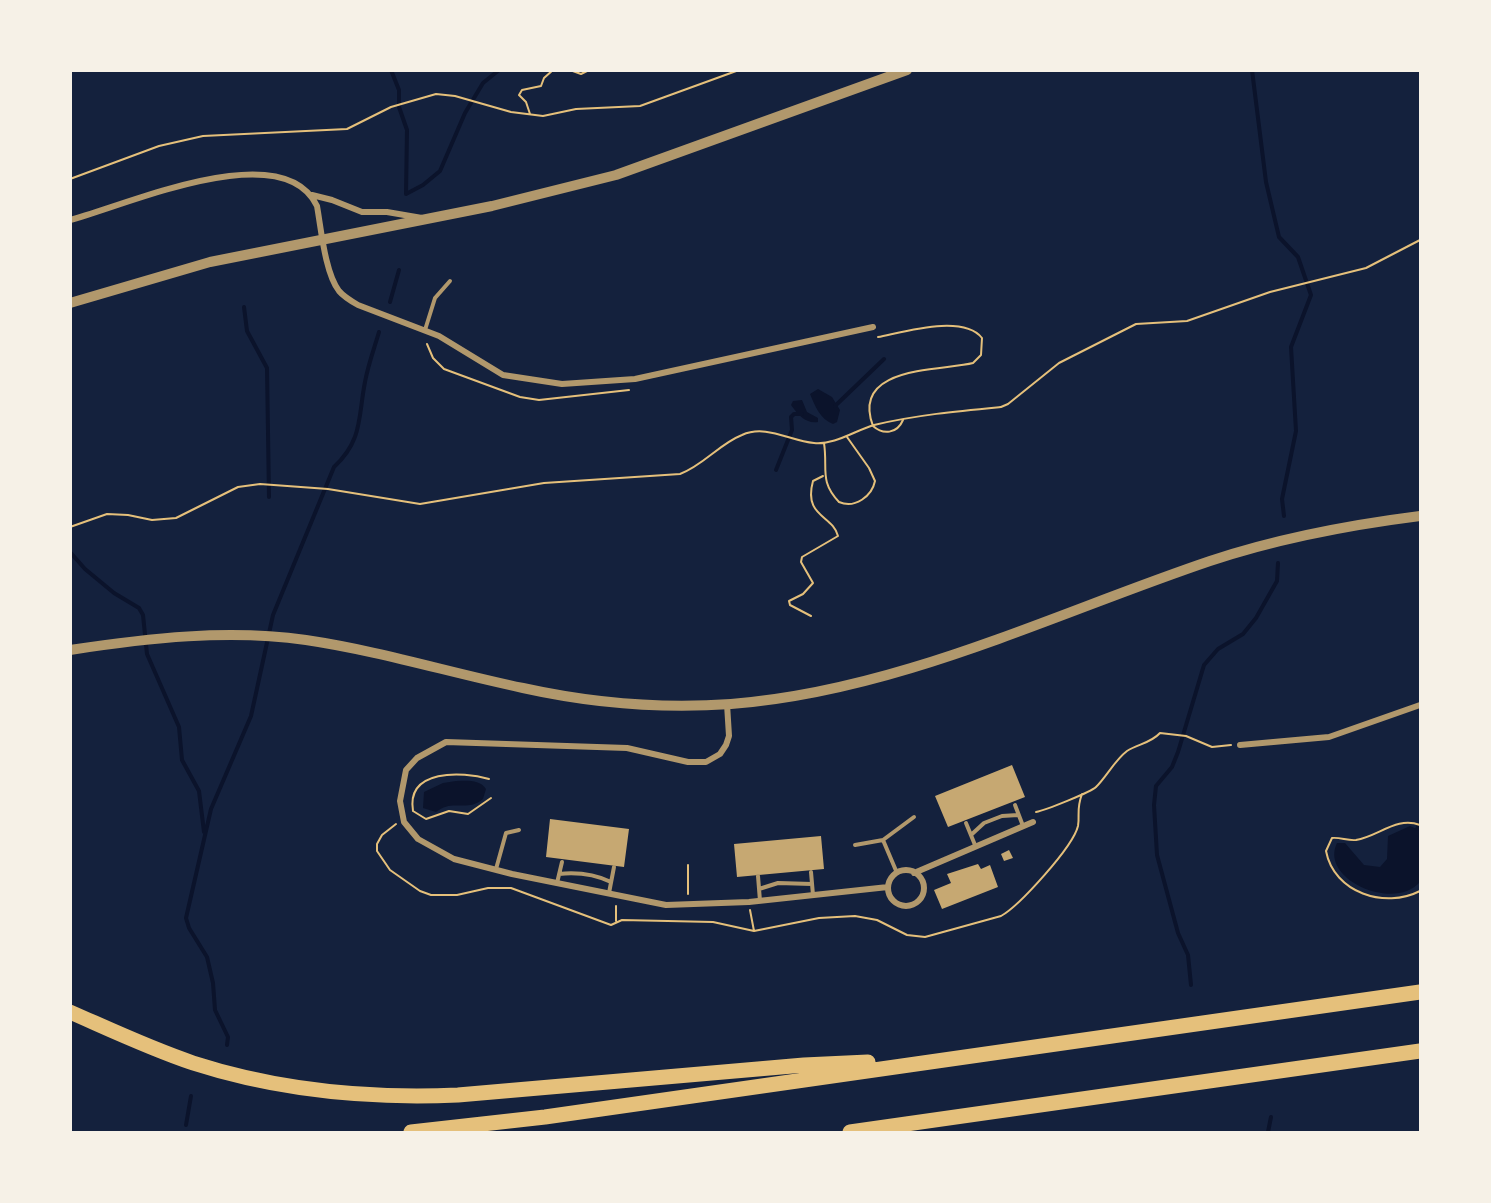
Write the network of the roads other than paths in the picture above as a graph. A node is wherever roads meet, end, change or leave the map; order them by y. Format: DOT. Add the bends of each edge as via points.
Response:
graph roads {
  1 [pos="908,70"];
  2 [pos="312,195"];
  3 [pos="428,219"];
  4 [pos="70,220"];
  5 [pos="323,238"];
  6 [pos="450,281"];
  7 [pos="70,303"];
  8 [pos="873,327"];
  9 [pos="424,330"];
  10 [pos="1420,516"];
  11 [pos="70,650"];
  12 [pos="727,704"];
  13 [pos="1420,705"];
  14 [pos="1240,745"];
  15 [pos="1015,805"];
  16 [pos="1018,815"];
  17 [pos="915,817"];
  18 [pos="1033,822"];
  19 [pos="966,823"];
  20 [pos="1023,826"];
  21 [pos="519,830"];
  22 [pos="971,835"];
  23 [pos="883,840"];
  24 [pos="855,844"];
  25 [pos="975,845"];
  26 [pos="562,862"];
  27 [pos="614,867"];
  28 [pos="495,870"];
  29 [pos="811,872"];
  30 [pos="897,873"];
  31 [pos="914,873"];
  32 [pos="559,874"];
  33 [pos="758,876"];
  34 [pos="611,882"];
  35 [pos="557,883"];
  36 [pos="812,884"];
  37 [pos="888,887"];
  38 [pos="759,889"];
  39 [pos="609,894"];
  40 [pos="813,896"];
  41 [pos="760,901"];
  42 [pos="1420,992"];
  43 [pos="70,1012"];
  44 [pos="1420,1051"];
  45 [pos="954,1058"];
  46 [pos="411,1132"];
  47 [pos="850,1132"];
  1 -- 3 [label="street" via="616,175 554,193"];
  2 -- 3 [label="street" via="362,212"];
  2 -- 4 [label="street" via="281,178 234,175 181,186"];
  2 -- 5 [label="street"];
  3 -- 5 [label="street"];
  5 -- 7 [label="street" via="201,264"];
  5 -- 9 [label="street" via="336,286 346,298"];
  6 -- 9 [label="lane" via="435,298"];
  8 -- 9 [label="street" via="635,379 562,384 503,375"];
  10 -- 12 [label="street" via="1343,526 1277,541 896,672 811,694"];
  11 -- 12 [label="street" via="160,639 265,636 388,655 571,697 683,706"];
  12 -- 28 [label="street" via="726,745 706,762 688,762 627,748 446,742 417,758 406,770 400,801 404,822 417,839 440,854"];
  13 -- 14 [label="street" via="1329,737"];
  15 -- 16 [label="lane"];
  16 -- 20 [label="lane"];
  16 -- 22 [label="lane" via="984,823"];
  17 -- 23 [label="lane"];
  18 -- 20 [label="street"];
  19 -- 22 [label="lane"];
  20 -- 25 [label="street"];
  21 -- 28 [label="lane" via="506,833"];
  22 -- 25 [label="lane"];
  23 -- 24 [label="lane"];
  23 -- 30 [label="lane"];
  25 -- 31 [label="street"];
  26 -- 32 [label="lane"];
  27 -- 34 [label="lane"];
  28 -- 35 [label="street"];
  29 -- 36 [label="lane"];
  30 -- 31 [label="street"];
  30 -- 37 [label="street"];
  31 -- 37 [label="street" via="923,885 916,903 896,903"];
  32 -- 34 [label="lane" via="597,875"];
  32 -- 35 [label="lane"];
  33 -- 38 [label="lane"];
  34 -- 39 [label="lane"];
  35 -- 39 [label="street"];
  36 -- 38 [label="lane" via="786,882"];
  36 -- 40 [label="lane"];
  37 -- 40 [label="street"];
  38 -- 41 [label="lane"];
  39 -- 41 [label="street" via="687,906"];
  40 -- 41 [label="street"];
  42 -- 45 [label="highway"];
  43 -- 45 [label="highway" via="164,1052 221,1071 286,1087 365,1096 468,1095 804,1065"];
  44 -- 47 [label="highway"];
  45 -- 46 [label="highway" via="545,1117"];
}
